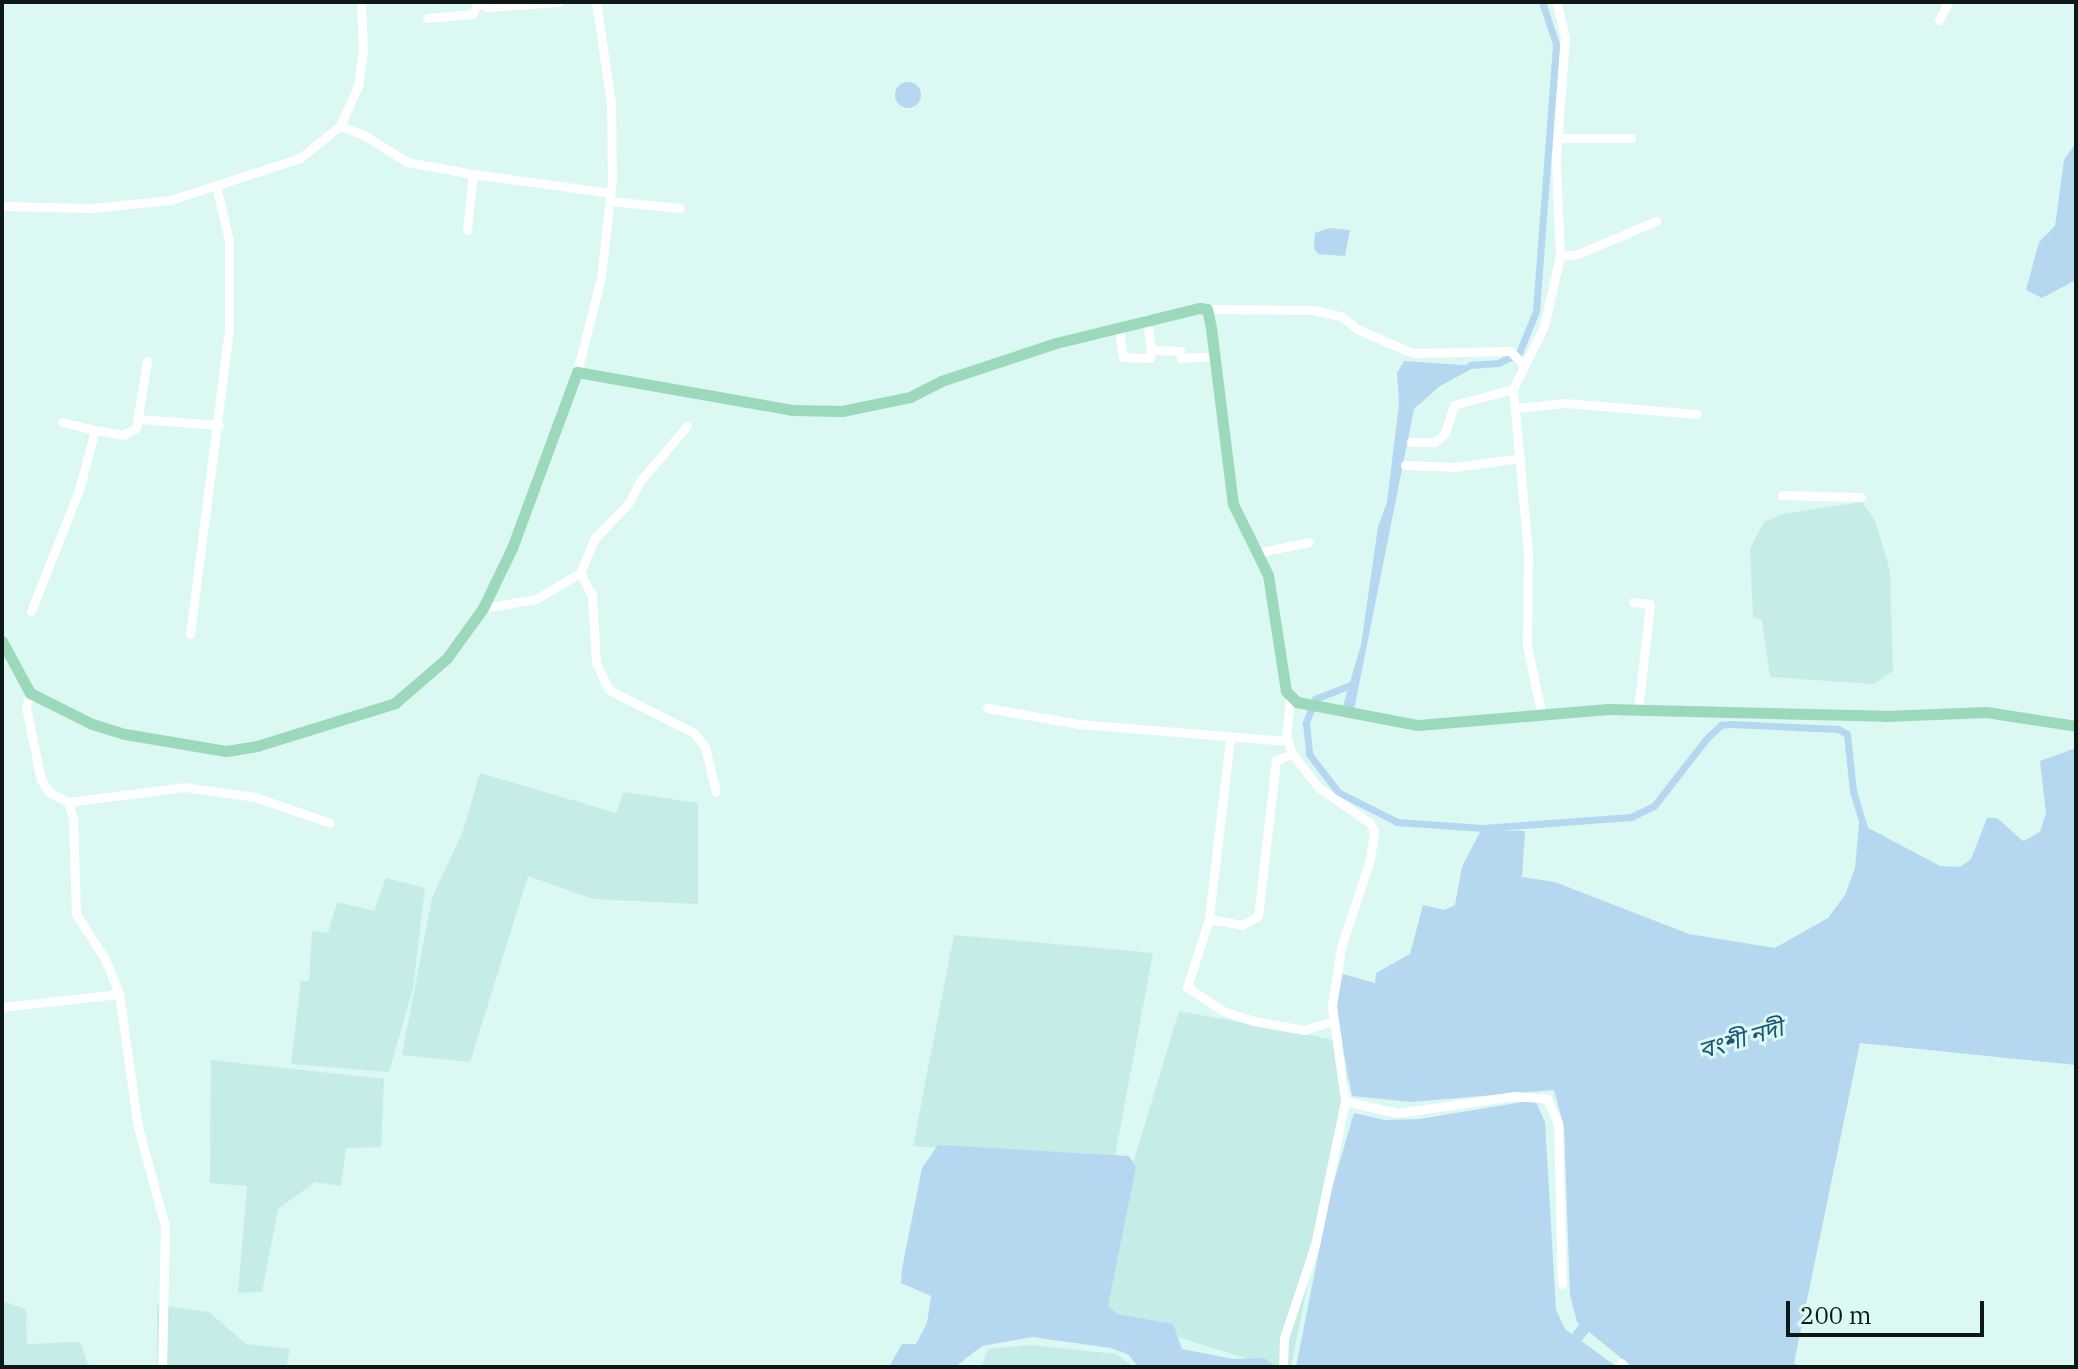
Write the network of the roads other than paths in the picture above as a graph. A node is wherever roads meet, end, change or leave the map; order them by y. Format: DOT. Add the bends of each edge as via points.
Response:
graph roads {
  1 [pos="361,2"];
  2 [pos="559,2"];
  3 [pos="596,2"];
  4 [pos="1556,2"];
  5 [pos="1948,2"];
  6 [pos="476,4"];
  7 [pos="427,18"];
  8 [pos="1939,20"];
  9 [pos="340,126"];
  10 [pos="1559,138"];
  11 [pos="1631,138"];
  12 [pos="473,174"];
  13 [pos="216,185"];
  14 [pos="610,197"];
  15 [pos="2,206"];
  16 [pos="680,208"];
  17 [pos="1656,221"];
  18 [pos="467,230"];
  19 [pos="1560,256"];
  20 [pos="1207,309"];
  21 [pos="1147,319"];
  22 [pos="1119,330"];
  23 [pos="1151,350"];
  24 [pos="1214,356"];
  25 [pos="147,361"];
  26 [pos="1523,363"];
  27 [pos="577,372"];
  28 [pos="1513,389"];
  29 [pos="1515,408"];
  30 [pos="1697,414"];
  31 [pos="138,419"];
  32 [pos="62,422"];
  33 [pos="219,425"];
  34 [pos="687,426"];
  35 [pos="95,430"];
  36 [pos="1411,442"];
  37 [pos="1520,458"];
  38 [pos="1405,465"];
  39 [pos="1782,495"];
  40 [pos="1861,497"];
  41 [pos="1309,542"];
  42 [pos="1256,553"];
  43 [pos="580,573"];
  44 [pos="1633,602"];
  45 [pos="483,608"];
  46 [pos="31,611"];
  47 [pos="190,634"];
  48 [pos="2,641"];
  49 [pos="30,693"];
  50 [pos="1294,700"];
  51 [pos="987,708"];
  52 [pos="1638,709"];
  53 [pos="1541,712"];
  54 [pos="2076,726"];
  55 [pos="1230,739"];
  56 [pos="1287,741"];
  57 [pos="1292,754"];
  58 [pos="716,792"];
  59 [pos="68,802"];
  60 [pos="330,823"];
  61 [pos="1209,919"];
  62 [pos="119,994"];
  63 [pos="2,1007"];
  64 [pos="1331,1022"];
  65 [pos="1345,1101"];
  66 [pos="1562,1284"];
  67 [pos="162,1367"];
  68 [pos="1283,1367"];
  1 -- 9 [label="street" via="358,86"];
  2 -- 6 [label="street"];
  3 -- 14 [label="street" via="611,103"];
  4 -- 10 [label="street" via="1565,37"];
  5 -- 8 [label="street"];
  6 -- 7 [label="street" via="472,14"];
  9 -- 12 [label="street" via="407,162"];
  9 -- 13 [label="street" via="300,158"];
  10 -- 11 [label="street"];
  10 -- 19 [label="street"];
  12 -- 14 [label="street"];
  12 -- 18 [label="street"];
  13 -- 15 [label="street" via="171,200 92,208"];
  13 -- 33 [label="street" via="229,241 229,330"];
  14 -- 16 [label="street"];
  14 -- 27 [label="street" via="601,277"];
  17 -- 19 [label="street" via="1578,254"];
  19 -- 26 [label="street" via="1544,326"];
  20 -- 21 [label="main road"];
  20 -- 24 [label="main road"];
  20 -- 26 [label="street" via="1314,310 1341,316 1357,329 1413,353 1510,351"];
  21 -- 22 [label="main road"];
  21 -- 23 [label="street"];
  22 -- 23 [label="street" via="1123,357 1150,358"];
  22 -- 27 [label="main road" via="1056,343 941,381 910,397 842,411 792,410"];
  23 -- 24 [label="street" via="1180,351 1181,358"];
  24 -- 42 [label="main road" via="1233,504"];
  25 -- 31 [label="street"];
  26 -- 28 [label="street"];
  27 -- 45 [label="main road" via="512,548"];
  28 -- 29 [label="street"];
  28 -- 36 [label="street" via="1454,405 1445,433 1435,442"];
  29 -- 30 [label="street" via="1565,403"];
  29 -- 37 [label="street"];
  31 -- 33 [label="street"];
  31 -- 35 [label="street" via="132,433"];
  32 -- 35 [label="street"];
  33 -- 47 [label="street"];
  34 -- 43 [label="street" via="595,538"];
  35 -- 46 [label="street" via="79,490"];
  37 -- 38 [label="street" via="1455,467"];
  37 -- 53 [label="street" via="1530,583 1527,645"];
  39 -- 40 [label="street"];
  41 -- 42 [label="street"];
  42 -- 50 [label="main road" via="1273,593"];
  43 -- 45 [label="street" via="536,599"];
  43 -- 58 [label="street" via="592,596 596,663 609,690 694,733 705,747"];
  44 -- 52 [label="street" via="1650,604"];
  45 -- 49 [label="main road" via="433,673 395,703 239,750 125,734"];
  48 -- 49 [label="main road"];
  49 -- 59 [label="street" via="26,707 41,780 50,793"];
  50 -- 53 [label="main road" via="1418,725"];
  50 -- 56 [label="street"];
  51 -- 55 [label="street" via="1079,724"];
  52 -- 53 [label="main road"];
  52 -- 54 [label="main road" via="1886,716 1986,712"];
  55 -- 56 [label="street"];
  55 -- 61 [label="street"];
  56 -- 57 [label="street"];
  57 -- 61 [label="street" via="1276,760 1258,916 1242,925"];
  57 -- 64 [label="street" via="1319,788 1374,831 1370,860 1341,947"];
  59 -- 60 [label="street" via="185,787 255,797"];
  59 -- 62 [label="street" via="75,840 76,914"];
  61 -- 64 [label="street" via="1187,987 1200,999 1223,1011 1285,1027 1304,1030"];
  62 -- 63 [label="street"];
  62 -- 67 [label="street" via="138,1127 165,1226"];
  64 -- 65 [label="street" via="1345,1075"];
  65 -- 66 [label="street" via="1397,1113 1515,1096 1547,1099 1558,1123"];
  65 -- 68 [label="street" via="1315,1245 1284,1338"];
}
